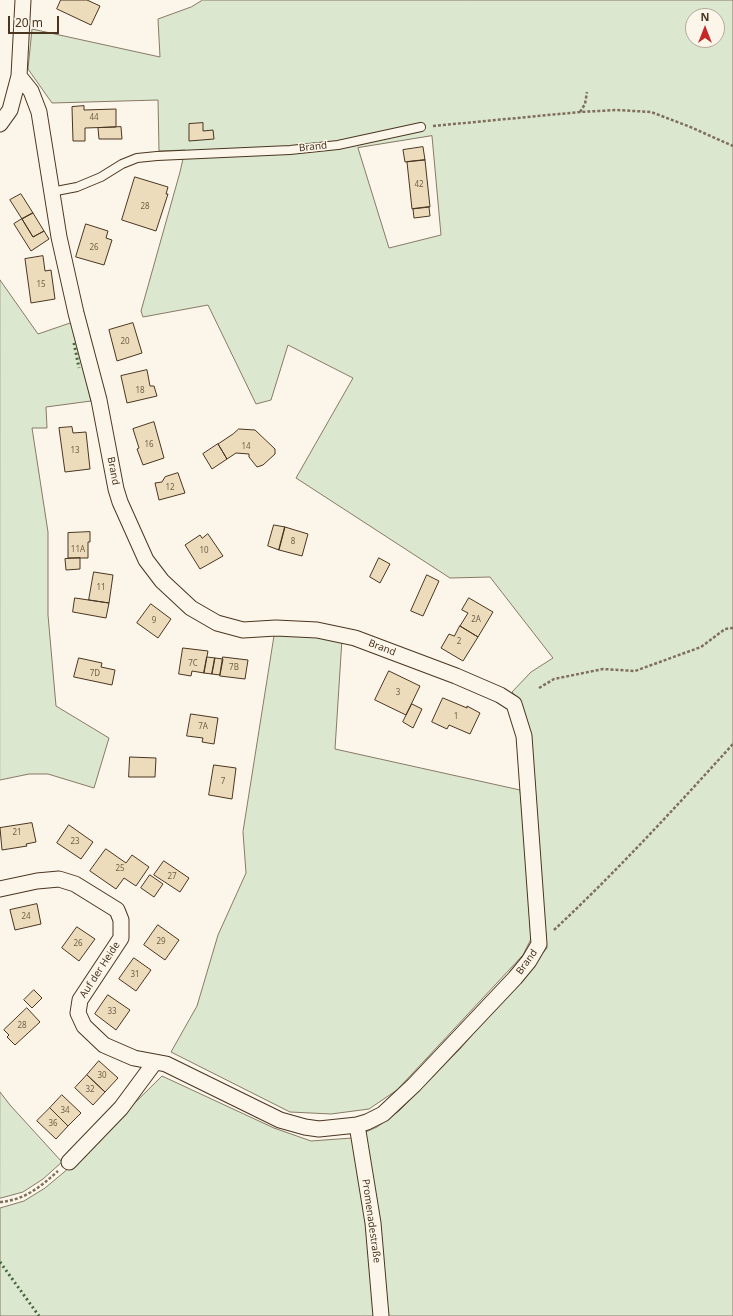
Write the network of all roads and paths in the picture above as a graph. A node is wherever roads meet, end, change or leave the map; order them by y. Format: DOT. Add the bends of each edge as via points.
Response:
graph roads {
  1 [pos="23,0"];
  2 [pos="19,76"];
  3 [pos="588,92"];
  4 [pos="580,112"];
  5 [pos="0,124"];
  6 [pos="421,127"];
  7 [pos="733,146"];
  8 [pos="51,192"];
  9 [pos="733,628"];
  10 [pos="539,688"];
  11 [pos="733,744"];
  12 [pos="0,890"];
  13 [pos="539,944"];
  14 [pos="155,1062"];
  15 [pos="357,1126"];
  16 [pos="69,1162"];
  17 [pos="0,1202"];
  18 [pos="382,1316"];
  1 -- 2 [label="street"];
  2 -- 5 [label="street" via="10,110"];
  2 -- 8 [label="street, Brand" via="31,91 39,112"];
  3 -- 4 [label="path" via="586,104"];
  4 -- 6 [label="path"];
  4 -- 7 [label="path" via="651,112"];
  6 -- 8 [label="lane, Brand" via="338,144 297,149 137,158 101,177"];
  8 -- 13 [label="street, Brand" via="76,313 99,400 116,489 146,560 162,581 191,608 218,623 243,630 317,630 355,638 456,676 500,695 514,704 524,736"];
  9 -- 10 [label="path" via="725,629 701,647 634,671 603,669 554,679"];
  11 -- 13 [label="path" via="649,837"];
  12 -- 14 [label="street, Auf der Heide" via="37,881 59,879 75,884 117,910 121,920 121,938 80,1000 78,1013 84,1026 104,1044 134,1058"];
  13 -- 15 [label="street, Brand" via="515,978 414,1085 383,1114"];
  14 -- 15 [label="street, Auf der Heide" via="166,1064 280,1120 305,1128"];
  14 -- 16 [label="street" via="121,1108"];
  15 -- 18 [label="street, Promenadestraße" via="373,1224"];
  16 -- 17 [label="path" via="24,1197"];
}
